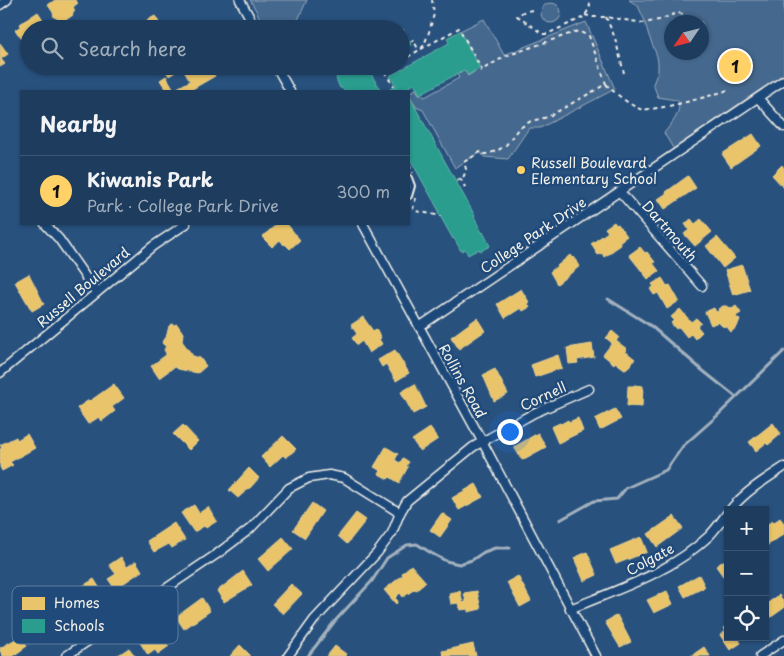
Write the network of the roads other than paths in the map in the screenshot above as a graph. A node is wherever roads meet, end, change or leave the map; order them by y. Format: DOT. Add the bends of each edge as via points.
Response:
graph roads {
  1 [pos="7,0"];
  2 [pos="240,0"];
  3 [pos="0,5"];
  4 [pos="251,20"];
  5 [pos="281,75"];
  6 [pos="784,80"];
  7 [pos="289,90"];
  8 [pos="758,98"];
  9 [pos="784,127"];
  10 [pos="410,181"];
  11 [pos="620,192"];
  12 [pos="410,193"];
  13 [pos="46,225"];
  14 [pos="184,225"];
  15 [pos="365,225"];
  16 [pos="702,286"];
  17 [pos="96,292"];
  18 [pos="419,326"];
  19 [pos="0,373"];
  20 [pos="589,389"];
  21 [pos="482,441"];
  22 [pos="784,467"];
  23 [pos="733,506"];
  24 [pos="400,512"];
  25 [pos="724,517"];
  26 [pos="170,586"];
  27 [pos="570,609"];
  28 [pos="784,640"];
  29 [pos="84,644"];
  30 [pos="66,656"];
  31 [pos="288,656"];
  32 [pos="596,656"];
  33 [pos="760,656"];
  1 -- 3 [label="street"];
  2 -- 4 [label="street"];
  5 -- 7 [label="street"];
  6 -- 8 [label="street, College Park Drive"];
  8 -- 9 [label="street"];
  8 -- 11 [label="street, College Park Drive"];
  10 -- 12 [label="lane"];
  11 -- 16 [label="street, Dartmouth"];
  11 -- 18 [label="street, College Park Drive"];
  13 -- 17 [label="street"];
  14 -- 17 [label="street, Russell Boulevard"];
  15 -- 18 [label="street, Rollins Road"];
  17 -- 19 [label="street, Russell Boulevard"];
  18 -- 21 [label="street, Rollins Road"];
  20 -- 21 [label="street, Cornell"];
  21 -- 24 [label="street, Cornell" via="407,501"];
  21 -- 27 [label="street, Rollins Road"];
  22 -- 23 [label="street, Colgate" via="749,490"];
  24 -- 26 [label="street" via="344,478 329,475 309,478 289,488 250,530"];
  24 -- 31 [label="street, Cornell" via="392,533 377,553 314,620"];
  25 -- 27 [label="street, Colgate" via="710,535 668,567"];
  27 -- 32 [label="street, Rollins Road"];
  28 -- 33 [label="street"];
  29 -- 30 [label="street"];
}
